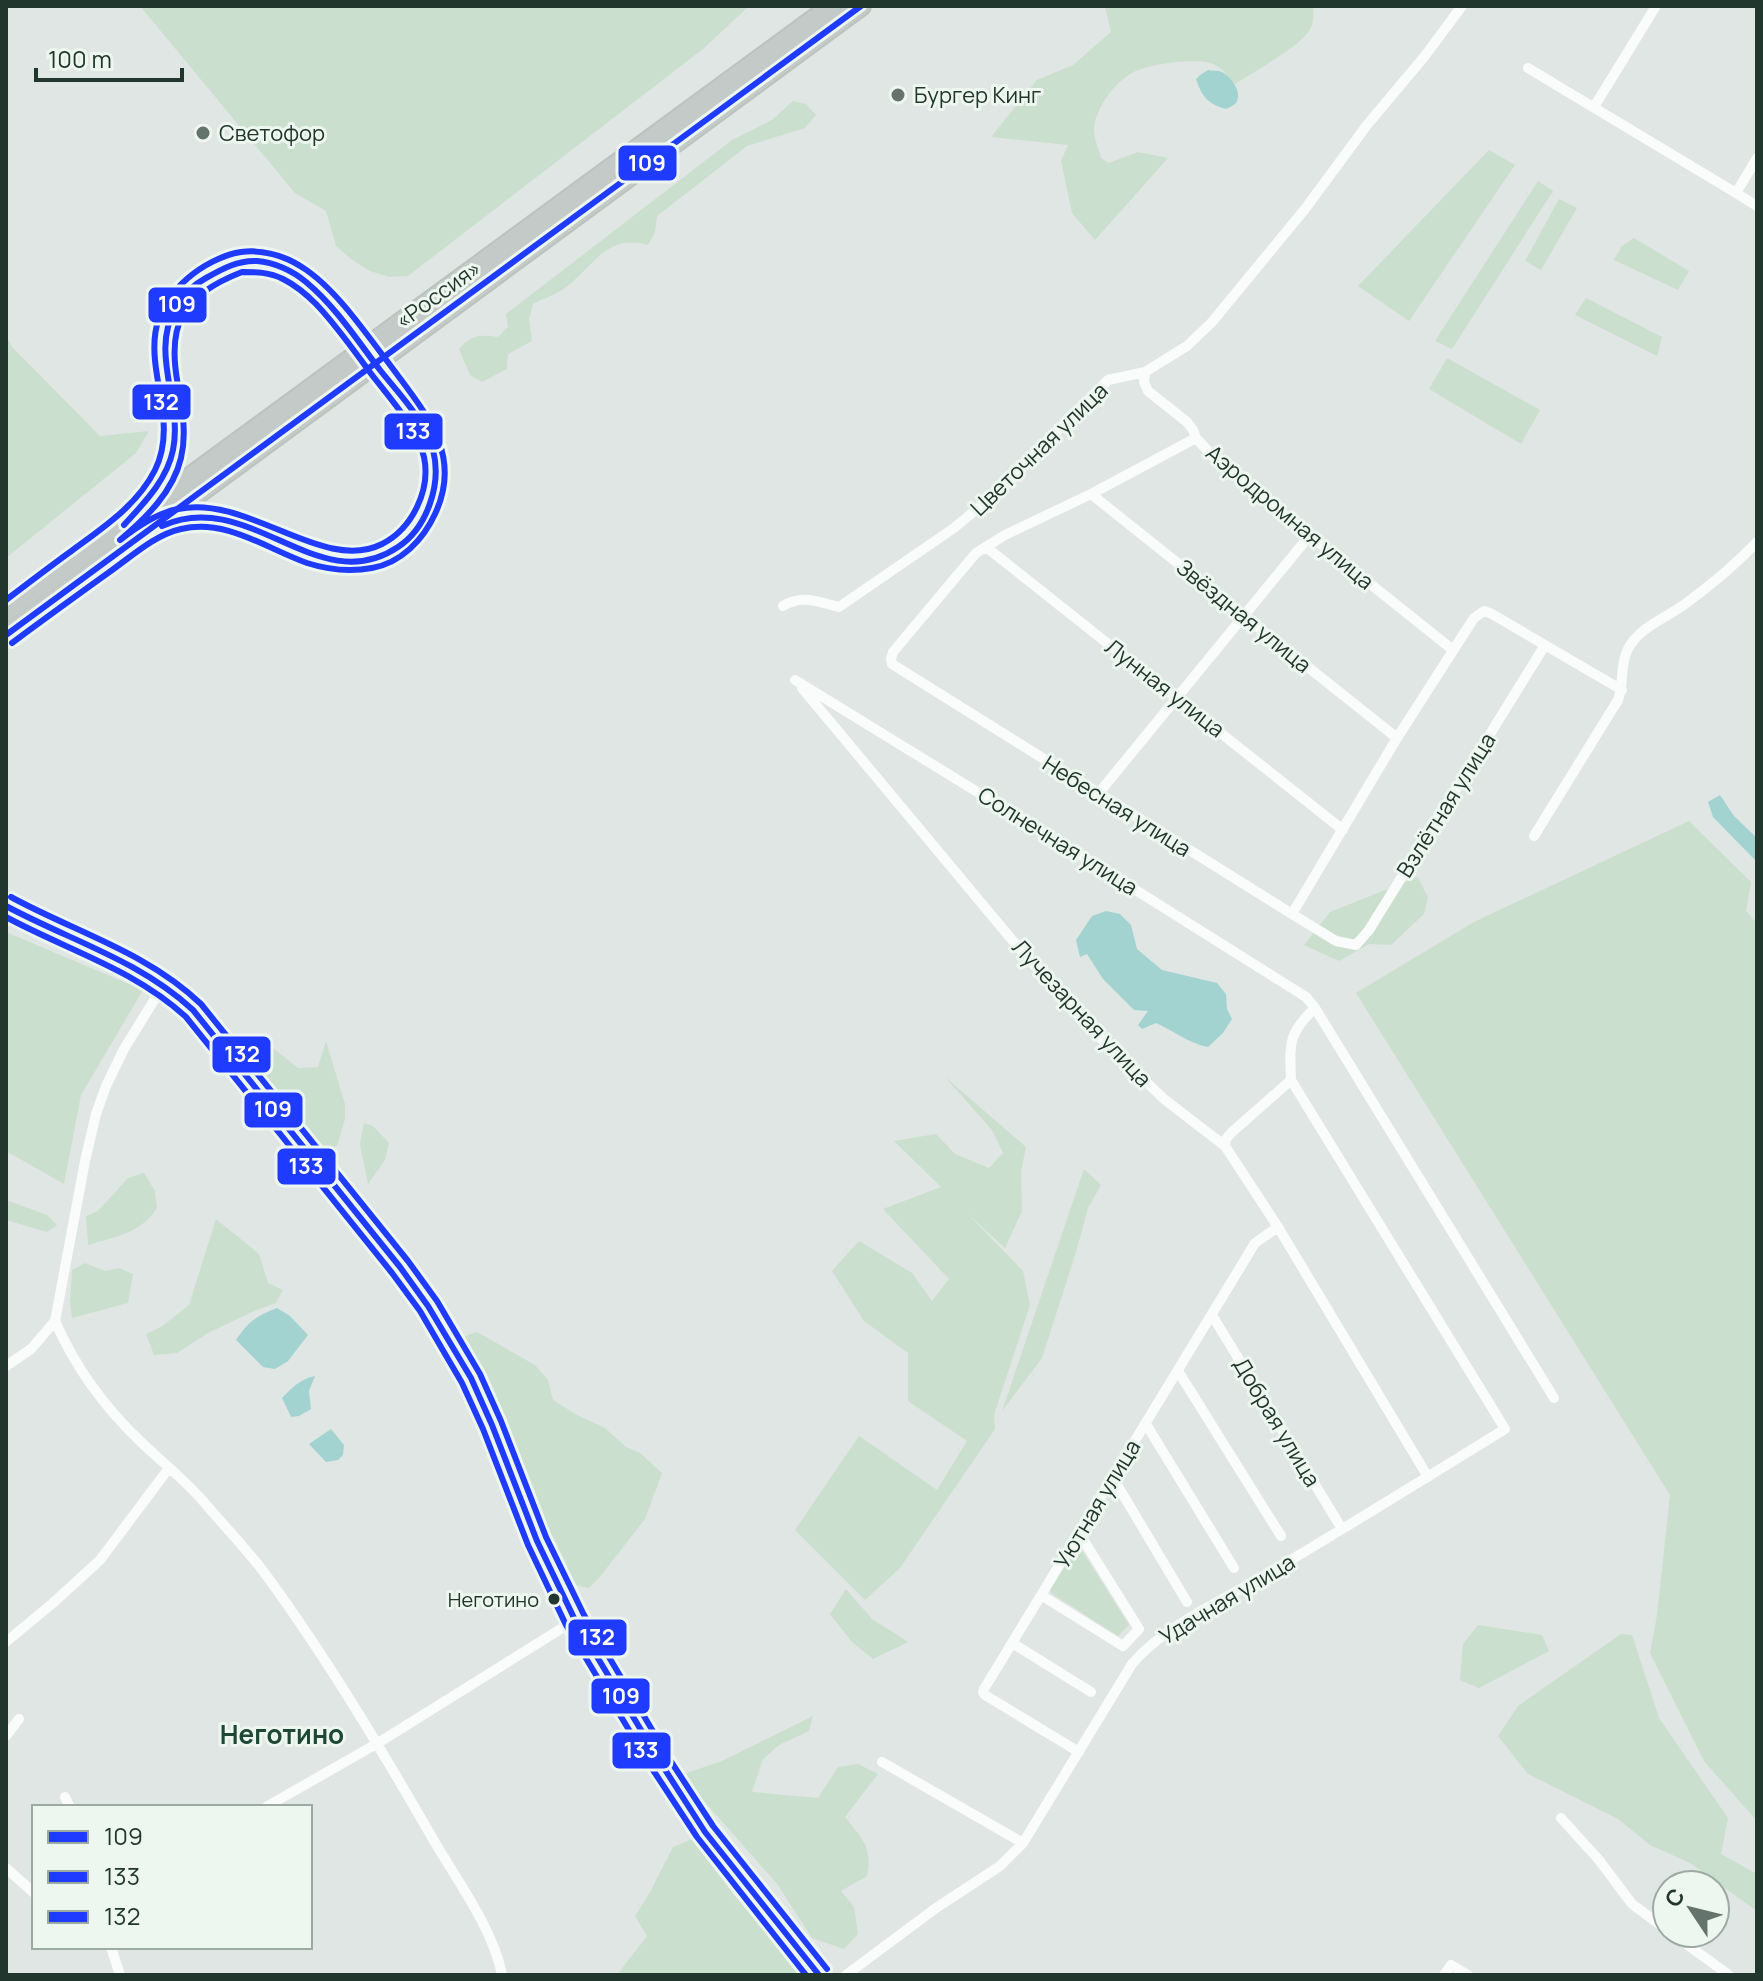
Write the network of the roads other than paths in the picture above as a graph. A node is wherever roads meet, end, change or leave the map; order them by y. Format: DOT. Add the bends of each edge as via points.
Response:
graph roads {
  1 [pos="832,6"];
  2 [pos="861,6"];
  3 [pos="1462,6"];
  4 [pos="1656,6"];
  5 [pos="1528,68"];
  6 [pos="1594,107"];
  7 [pos="1757,158"];
  8 [pos="1736,193"];
  9 [pos="1757,206"];
  10 [pos="1145,372"];
  11 [pos="1196,438"];
  12 [pos="1091,494"];
  13 [pos="124,525"];
  14 [pos="1310,535"];
  15 [pos="137,539"];
  16 [pos="1757,542"];
  17 [pos="986,547"];
  18 [pos="783,606"];
  19 [pos="6,612"];
  20 [pos="1244,616"];
  21 [pos="6,635"];
  22 [pos="1545,645"];
  23 [pos="1453,650"];
  24 [pos="795,680"];
  25 [pos="1622,690"];
  26 [pos="1178,697"];
  27 [pos="1397,738"];
  28 [pos="1098,794"];
  29 [pos="1343,830"];
  30 [pos="1534,836"];
  31 [pos="6,906"];
  32 [pos="1292,914"];
  33 [pos="1336,941"];
  34 [pos="164,984"];
  35 [pos="1315,1008"];
  36 [pos="1291,1080"];
  37 [pos="1225,1146"];
  38 [pos="1278,1227"];
  39 [pos="1212,1315"];
  40 [pos="55,1321"];
  41 [pos="6,1366"];
  42 [pos="1178,1371"];
  43 [pos="1554,1398"];
  44 [pos="1146,1424"];
  45 [pos="169,1468"];
  46 [pos="1428,1477"];
  47 [pos="1113,1478"];
  48 [pos="1342,1529"];
  49 [pos="1079,1533"];
  50 [pos="1281,1536"];
  51 [pos="1234,1568"];
  52 [pos="1041,1595"];
  53 [pos="1187,1602"];
  54 [pos="575,1620"];
  55 [pos="6,1642"];
  56 [pos="1012,1643"];
  57 [pos="1091,1692"];
  58 [pos="19,1719"];
  59 [pos="6,1736"];
  60 [pos="378,1743"];
  61 [pos="1079,1752"];
  62 [pos="882,1762"];
  63 [pos="270,1805"];
  64 [pos="1561,1818"];
  65 [pos="1023,1843"];
  66 [pos="6,1868"];
  67 [pos="32,1891"];
  68 [pos="1651,1918"];
  69 [pos="112,1949"];
  70 [pos="1693,1949"];
  71 [pos="120,1975"];
  72 [pos="502,1975"];
  73 [pos="819,1975"];
  74 [pos="846,1975"];
  75 [pos="1444,1975"];
  76 [pos="1468,1975"];
  77 [pos="1729,1975"];
  1 -- 13 [label="highway, «Россия»"];
  2 -- 15 [label="highway, «Россия»"];
  3 -- 10 [label="street, Цветочная улица" via="1212,322 1187,346"];
  4 -- 6 [label="street"];
  5 -- 6 [label="street"];
  6 -- 8 [label="street"];
  7 -- 8 [label="street"];
  8 -- 9 [label="street"];
  10 -- 11 [label="street, Аэродромная улица" via="1148,391 1187,422"];
  10 -- 18 [label="street, Цветочная улица" via="1108,380 990,498 839,607 802,599"];
  11 -- 12 [label="street"];
  11 -- 14 [label="street, Аэродромная улица" via="1219,463"];
  12 -- 17 [label="street"];
  12 -- 20 [label="street, Звёздная улица"];
  13 -- 15 [label="main road, bridge" via="154,492 173,451 166,331 190,289 225,267 269,263 304,279 338,313 409,407 433,450 434,491 422,519 401,545 381,556 351,562 324,558 241,523 211,517 172,520"];
  13 -- 19 [label="highway, «Россия»"];
  14 -- 20 [label="street"];
  14 -- 23 [label="street, Аэродромная улица"];
  15 -- 21 [label="highway, «Россия»"];
  16 -- 25 [label="street" via="1736,565 1627,649"];
  17 -- 26 [label="street, Лунная улица"];
  17 -- 28 [label="street, Небесная улица" via="893,652 892,664"];
  20 -- 26 [label="street"];
  20 -- 27 [label="street, Звёздная улица"];
  22 -- 23 [label="street" via="1484,611"];
  22 -- 25 [label="street"];
  22 -- 33 [label="street, Взлётная улица" via="1364,938 1356,945"];
  23 -- 27 [label="street"];
  24 -- 35 [label="street, Солнечная улица" via="1283,982"];
  24 -- 37 [label="street, Лучезарная улица" via="1089,1027 1164,1099"];
  25 -- 30 [label="street"];
  26 -- 28 [label="street"];
  26 -- 29 [label="street, Лунная улица"];
  27 -- 29 [label="street"];
  28 -- 32 [label="street, Небесная улица"];
  29 -- 32 [label="street"];
  31 -- 34 [label="main road"];
  32 -- 33 [label="street, Небесная улица"];
  34 -- 40 [label="street" via="124,1049 96,1114"];
  34 -- 54 [label="main road" via="203,1022 428,1306 482,1401 537,1541"];
  35 -- 36 [label="street" via="1292,1035"];
  35 -- 43 [label="street, Солнечная улица"];
  36 -- 37 [label="street" via="1231,1133"];
  36 -- 46 [label="street, Удачная улица" via="1505,1429"];
  37 -- 38 [label="street, Лучезарная улица"];
  38 -- 39 [label="street, Уютная улица" via="1255,1243"];
  38 -- 46 [label="street, Лучезарная улица"];
  39 -- 42 [label="street, Уютная улица"];
  39 -- 48 [label="street, Добрая улица"];
  40 -- 41 [label="street" via="31,1349"];
  40 -- 45 [label="street" via="93,1389"];
  42 -- 44 [label="street, Уютная улица"];
  42 -- 50 [label="street"];
  44 -- 47 [label="street, Уютная улица"];
  44 -- 51 [label="street"];
  45 -- 55 [label="street" via="100,1560"];
  45 -- 60 [label="street" via="264,1573"];
  46 -- 48 [label="street, Удачная улица"];
  47 -- 49 [label="street, Уютная улица"];
  47 -- 53 [label="street"];
  48 -- 61 [label="street, Удачная улица" via="1150,1645 1132,1664"];
  49 -- 52 [label="street, Уютная улица"];
  49 -- 52 [label="street" via="1139,1629 1123,1646"];
  52 -- 56 [label="street, Уютная улица"];
  54 -- 60 [label="street"];
  54 -- 73 [label="main road" via="705,1832"];
  56 -- 57 [label="street"];
  56 -- 61 [label="street, Уютная улица" via="984,1694"];
  58 -- 59 [label="street"];
  60 -- 63 [label="street"];
  60 -- 72 [label="street" via="489,1937"];
  61 -- 65 [label="street, Удачная улица"];
  62 -- 65 [label="street"];
  64 -- 68 [label="street" via="1632,1904"];
  65 -- 74 [label="street, Удачная улица" via="1000,1866"];
  66 -- 67 [label="street"];
  69 -- 71 [label="street"];
  70 -- 77 [label="street"];
  75 -- 76 [label="street" via="1451,1965"];
}
